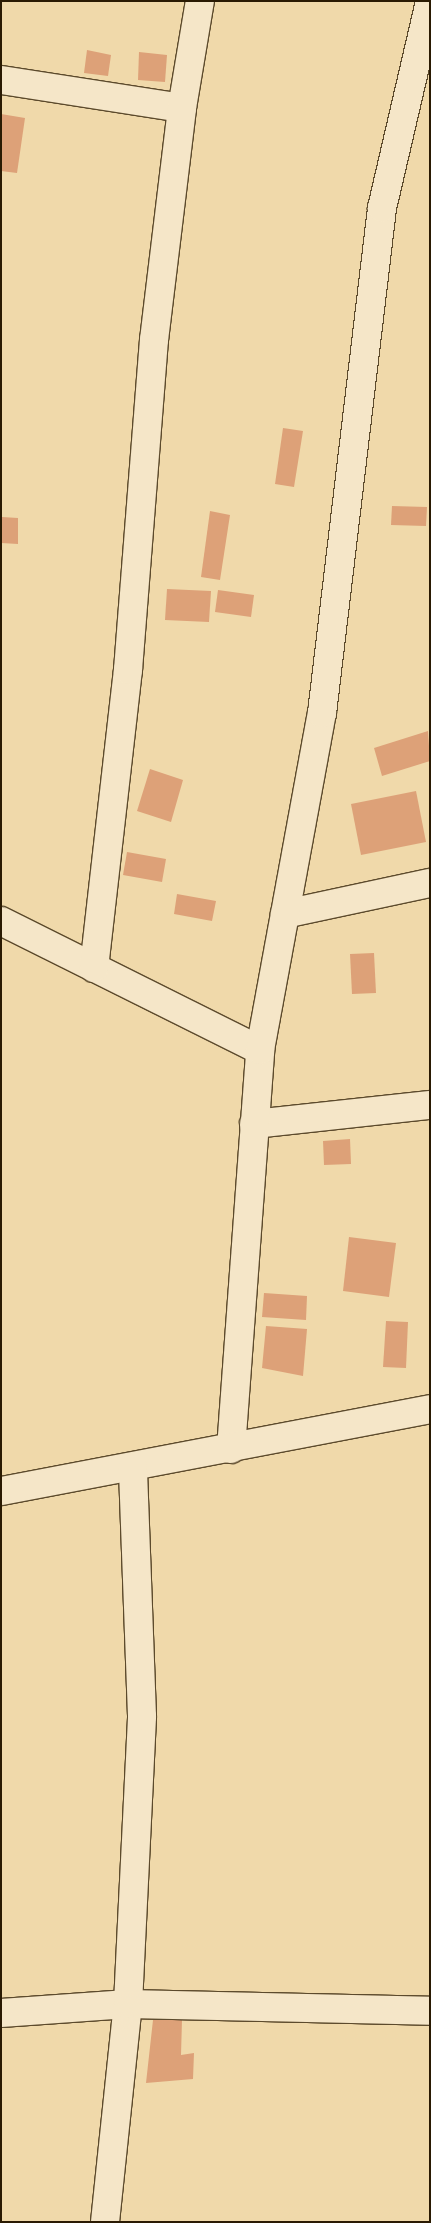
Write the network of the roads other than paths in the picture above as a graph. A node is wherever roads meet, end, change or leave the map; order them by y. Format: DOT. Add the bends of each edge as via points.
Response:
graph roads {
  1 [pos="200,1"];
  2 [pos="430,2"];
  3 [pos="1,80"];
  4 [pos="182,108"];
  5 [pos="430,882"];
  6 [pos="285,914"];
  7 [pos="1,921"];
  8 [pos="94,968"];
  9 [pos="260,1050"];
  10 [pos="430,1105"];
  11 [pos="254,1124"];
  12 [pos="430,1409"];
  13 [pos="231,1449"];
  14 [pos="132,1467"];
  15 [pos="1,1491"];
  16 [pos="128,2004"];
  17 [pos="430,2011"];
  18 [pos="1,2013"];
  19 [pos="106,2222"];
  1 -- 4 [label="street"];
  2 -- 6 [label="street" via="382,208 322,713"];
  3 -- 4 [label="street"];
  4 -- 8 [label="street" via="154,340 128,670"];
  5 -- 6 [label="street"];
  6 -- 9 [label="street"];
  7 -- 8 [label="street"];
  8 -- 9 [label="street"];
  9 -- 11 [label="street"];
  10 -- 11 [label="street"];
  11 -- 13 [label="street"];
  12 -- 13 [label="street"];
  13 -- 14 [label="street"];
  14 -- 15 [label="street"];
  14 -- 16 [label="street" via="142,1716"];
  16 -- 17 [label="street"];
  16 -- 18 [label="street"];
  16 -- 19 [label="street"];
}
